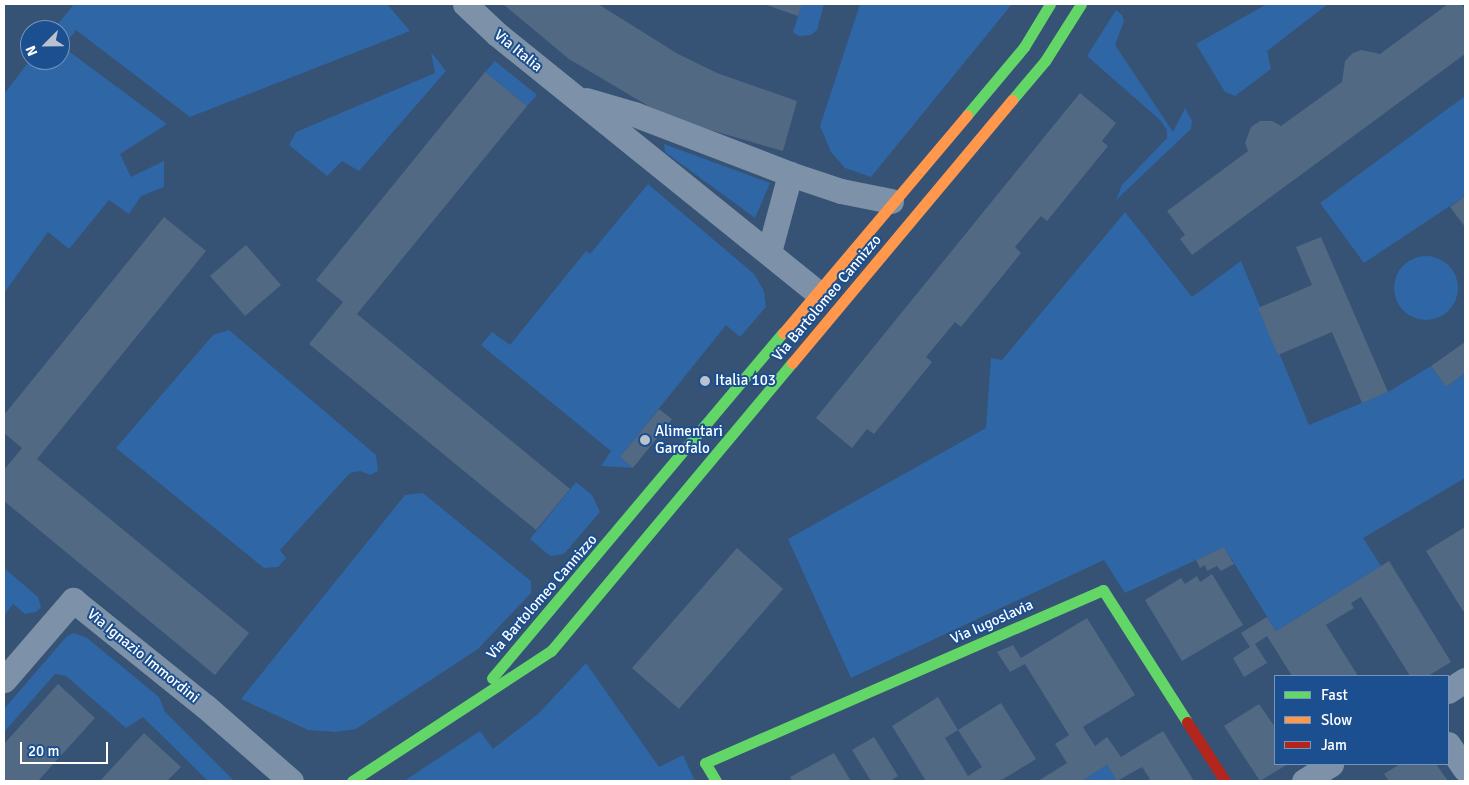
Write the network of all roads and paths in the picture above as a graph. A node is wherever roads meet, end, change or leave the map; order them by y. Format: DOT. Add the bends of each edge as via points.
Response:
graph roads {
  1 [pos="464,4"];
  2 [pos="1050,4"];
  3 [pos="1081,4"];
  4 [pos="574,96"];
  5 [pos="790,174"];
  6 [pos="892,202"];
  7 [pos="769,252"];
  8 [pos="818,292"];
  9 [pos="4,680"];
  10 [pos="1465,680"];
  11 [pos="1449,690"];
  12 [pos="474,699"];
  13 [pos="1449,745"];
  14 [pos="1330,765"];
  15 [pos="1465,769"];
  16 [pos="291,781"];
  17 [pos="352,781"];
  18 [pos="716,781"];
  19 [pos="1225,781"];
  20 [pos="1304,781"];
  1 -- 4 [label="street, Via Italia"];
  2 -- 6 [label="street, Via Bartolomeo Cannizzo" via="1024,47"];
  3 -- 12 [label="street, Via Bartolomeo Cannizzo" via="1045,61 551,651"];
  4 -- 5 [label="street" via="634,114"];
  4 -- 7 [label="street, Via Italia"];
  5 -- 6 [label="street" via="841,192"];
  5 -- 7 [label="street"];
  6 -- 8 [label="street, Via Bartolomeo Cannizzo"];
  7 -- 8 [label="street, Via Italia"];
  8 -- 12 [label="street, Via Bartolomeo Cannizzo"];
  9 -- 16 [label="street, Via Ignazio Immordini" via="73,600 205,706"];
  10 -- 11 [label="street"];
  12 -- 17 [label="street, Via Bartolomeo Cannizzo"];
  13 -- 15 [label="street"];
  14 -- 20 [label="street"];
  18 -- 19 [label="street, Via Iugoslavia" via="705,763 1103,590"];
}
